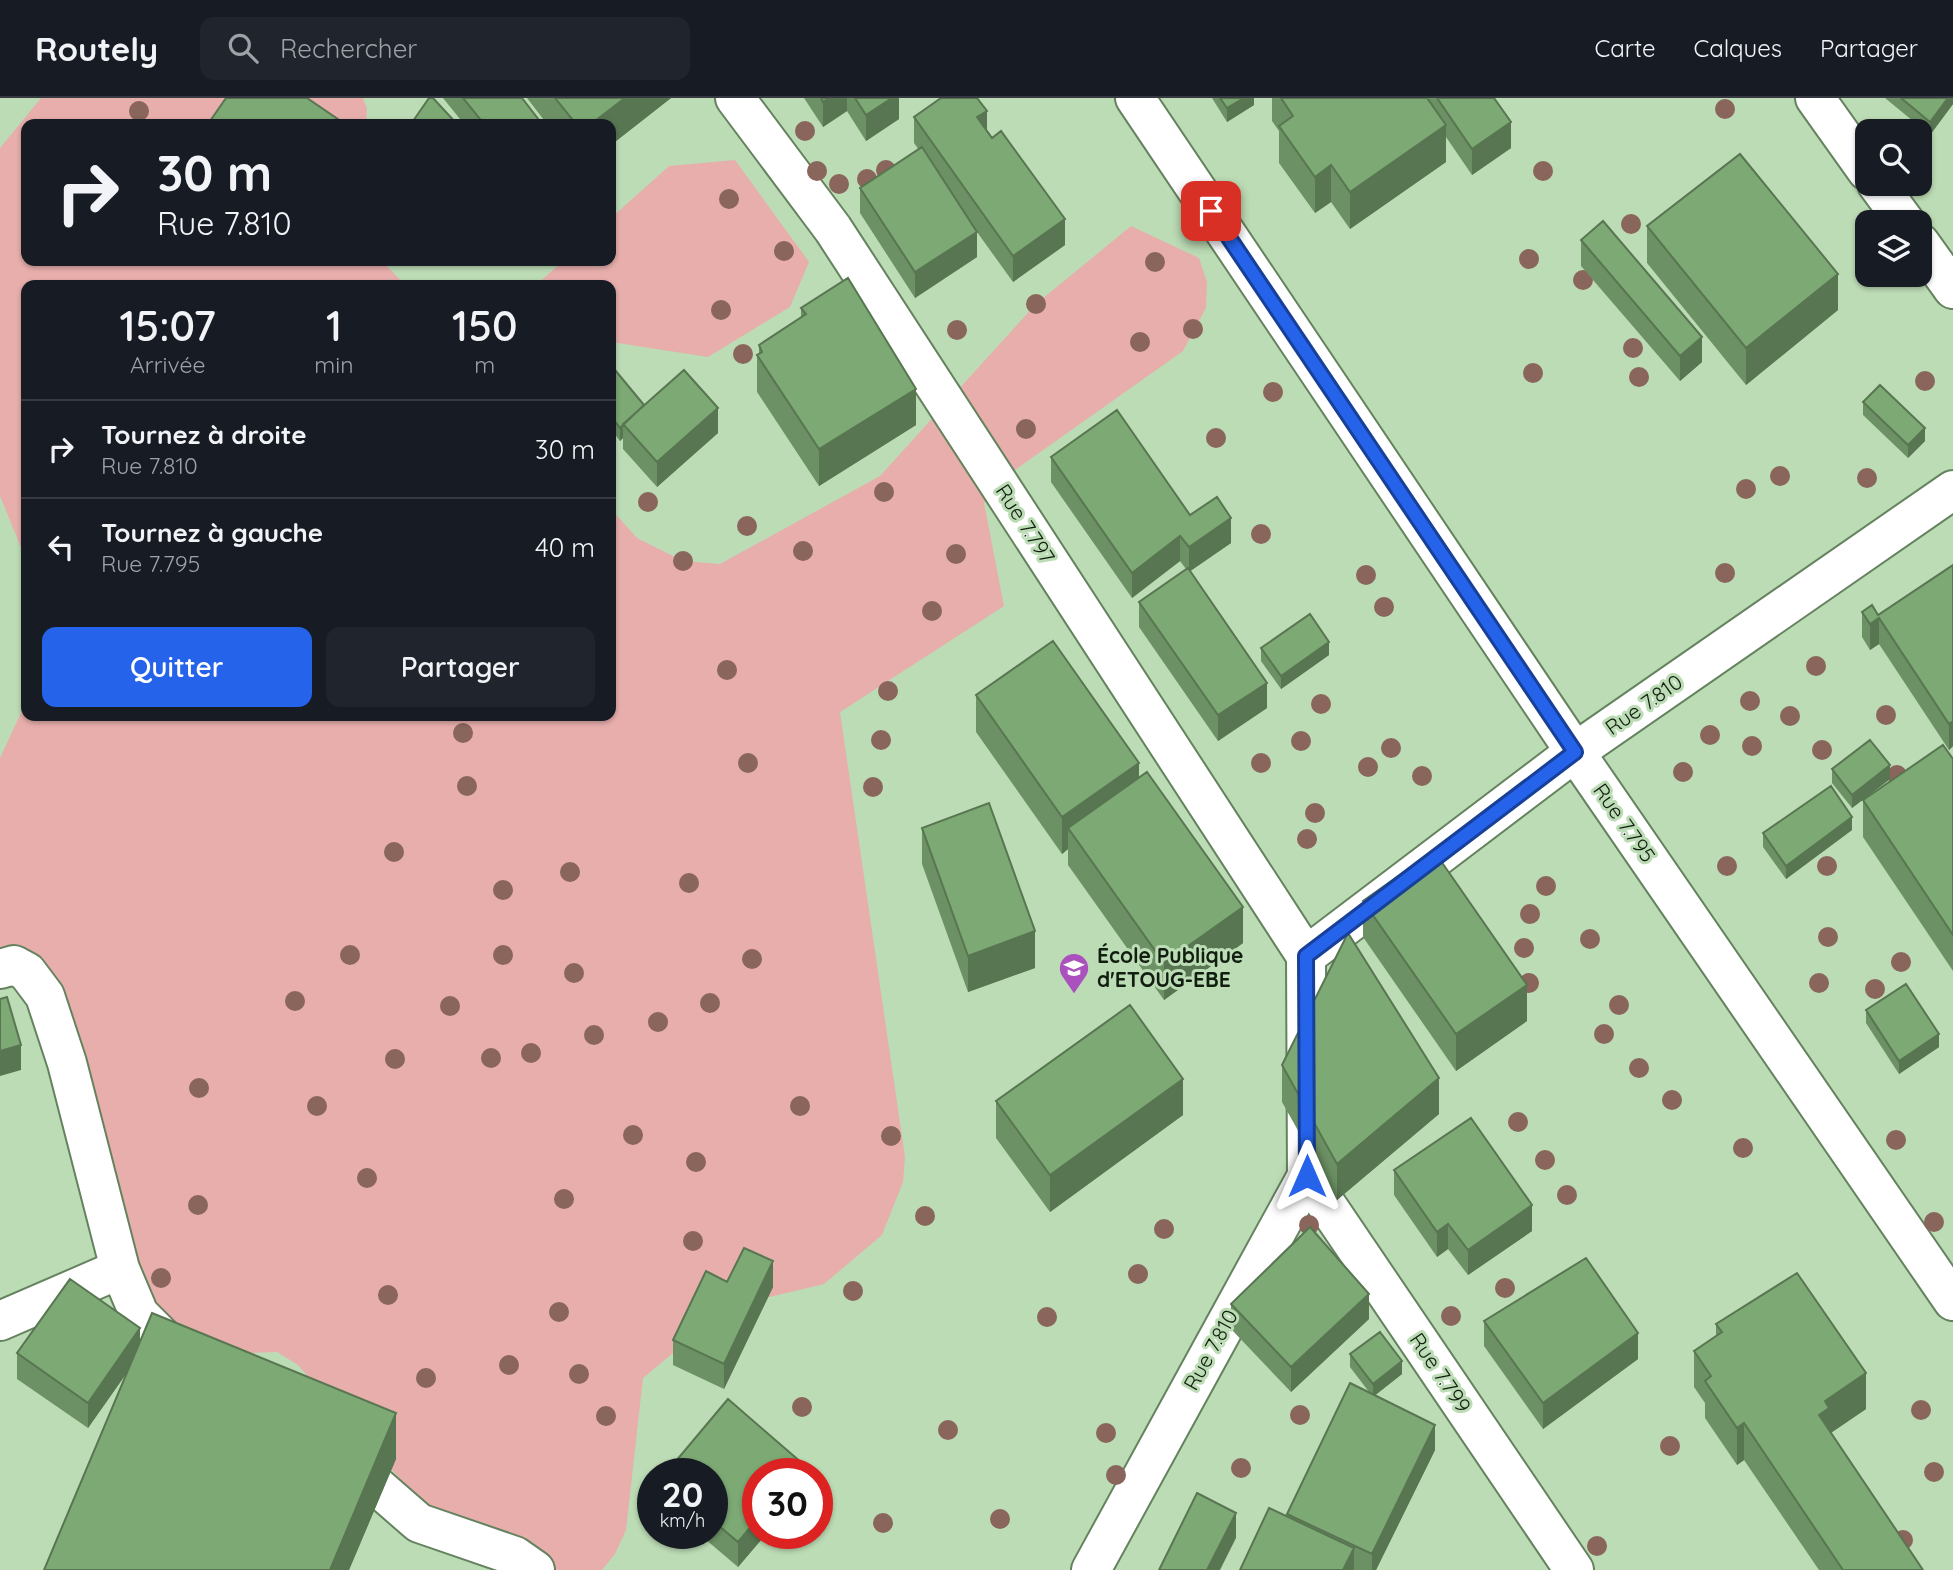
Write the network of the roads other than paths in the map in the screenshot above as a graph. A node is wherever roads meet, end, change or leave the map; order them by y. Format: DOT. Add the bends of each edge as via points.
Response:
graph roads {
  1 [pos="735,98"];
  2 [pos="1135,98"];
  3 [pos="1815,98"];
  4 [pos="1855,154"];
  5 [pos="1932,260"];
  6 [pos="1953,289"];
  7 [pos="1953,490"];
  8 [pos="1575,752"];
  9 [pos="1306,956"];
  10 [pos="0,969"];
  11 [pos="1307,1176"];
  12 [pos="120,1269"];
  13 [pos="1953,1301"];
  14 [pos="0,1321"];
  15 [pos="216,1387"];
  16 [pos="300,1454"];
  17 [pos="536,1570"];
  18 [pos="1091,1570"];
  19 [pos="1574,1570"];
  1 -- 9 [label="street, Rue 7.797" via="833,229"];
  2 -- 8 [label="street, Rue 7.795"];
  3 -- 4 [label="street"];
  5 -- 6 [label="street"];
  7 -- 8 [label="street, Rue 7.810"];
  8 -- 9 [label="street, Rue 7.810"];
  8 -- 13 [label="street, Rue 7.795"];
  9 -- 11 [label="street, Rue 7.810"];
  10 -- 12 [label="street" via="14,965 27,972 45,996"];
  11 -- 18 [label="street, Rue 7.810"];
  11 -- 19 [label="street, Rue 7.799"];
  12 -- 14 [label="street"];
  12 -- 15 [label="street" via="139,1314"];
  16 -- 17 [label="street" via="372,1482 419,1522 515,1556"];
}
